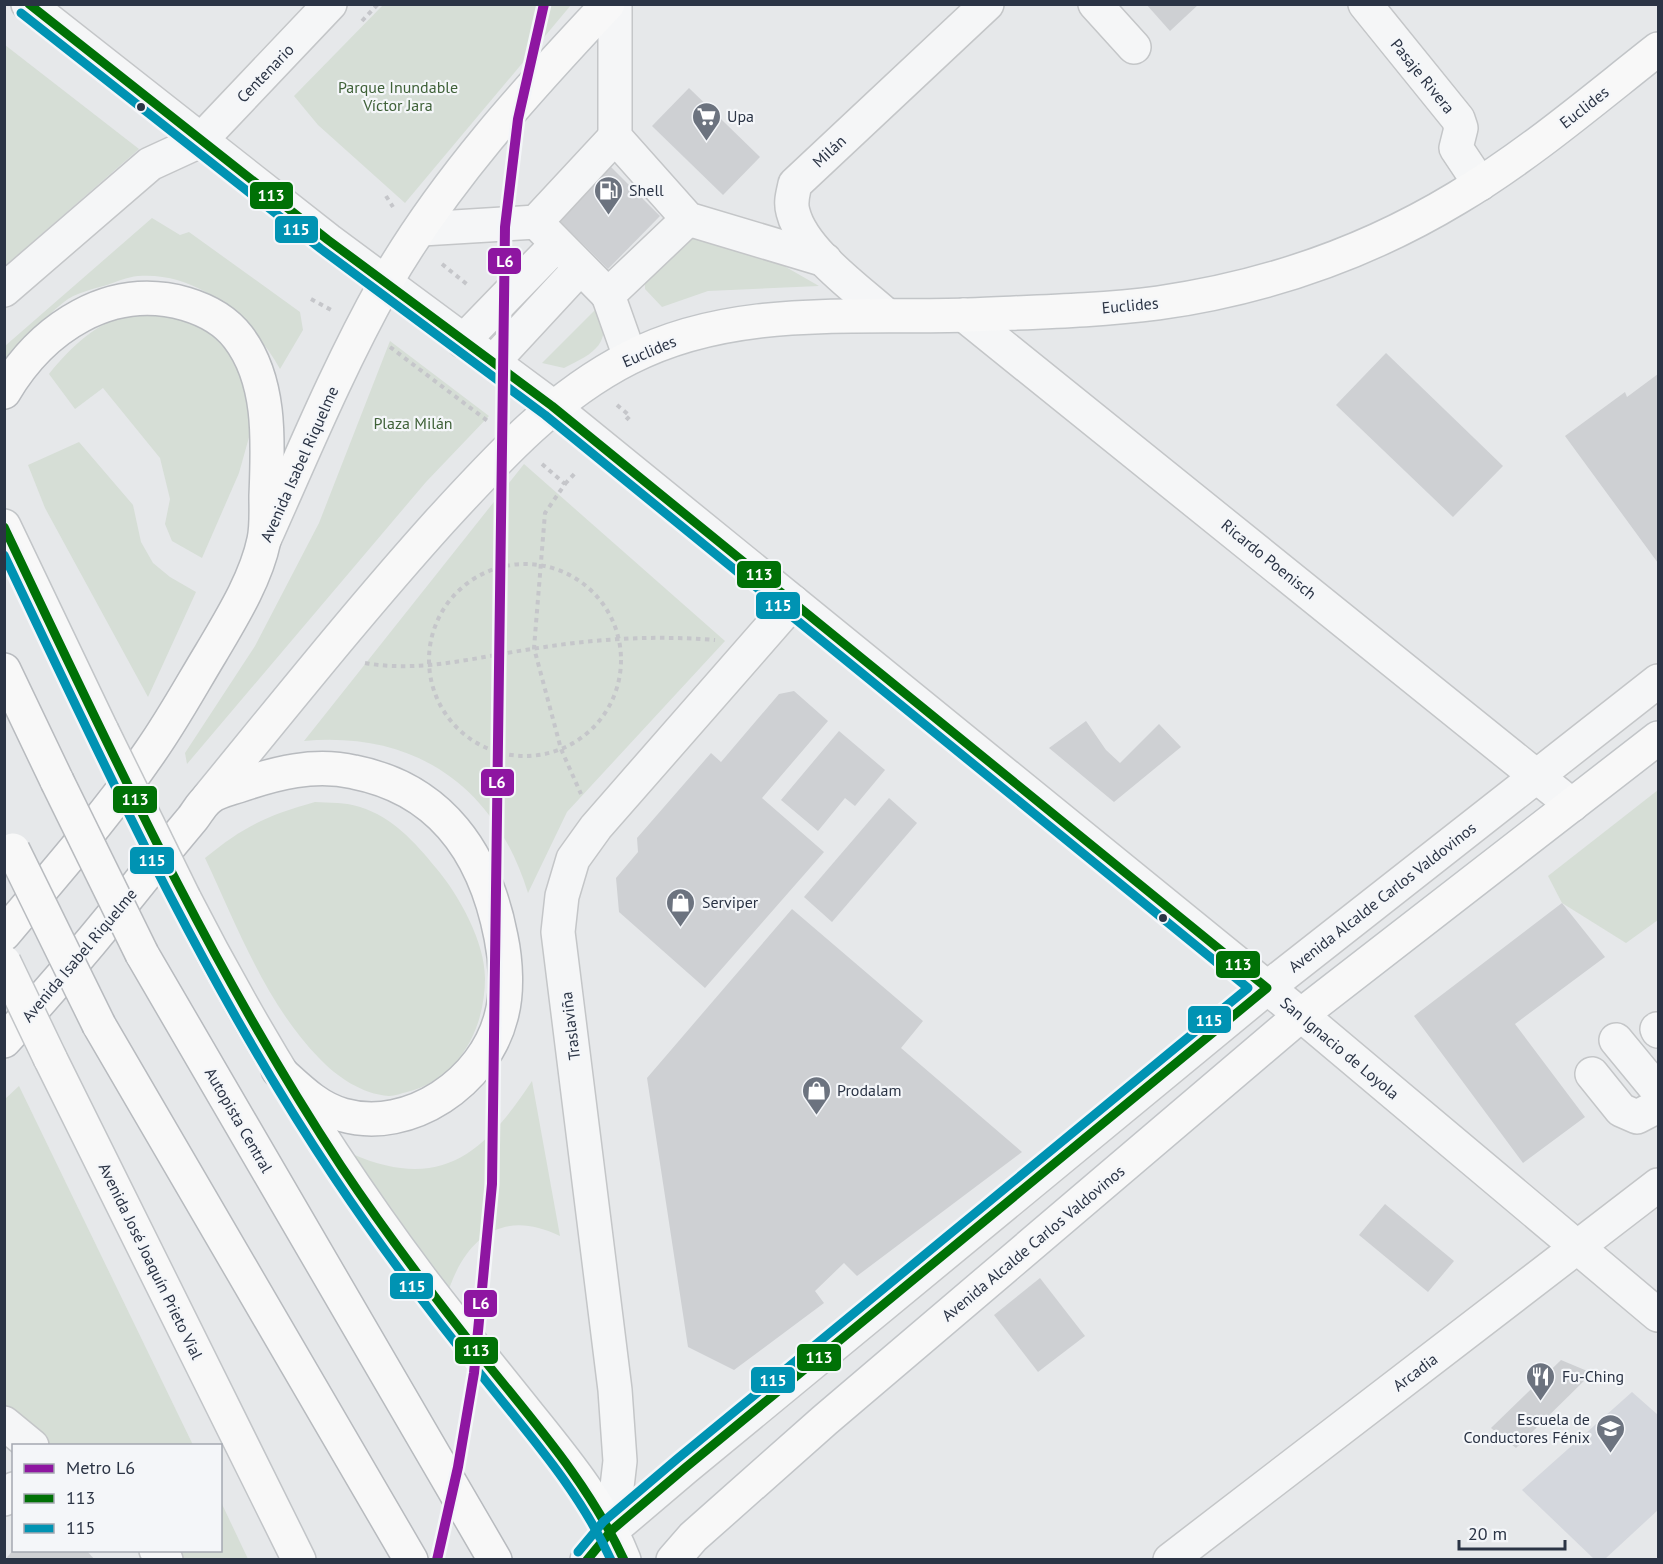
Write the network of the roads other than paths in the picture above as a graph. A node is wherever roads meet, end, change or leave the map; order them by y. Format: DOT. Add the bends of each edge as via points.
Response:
graph roads {
  1 [pos="28,4"];
  2 [pos="330,4"];
  3 [pos="609,4"];
  4 [pos="615,4"];
  5 [pos="987,4"];
  6 [pos="1095,4"];
  7 [pos="1365,4"];
  8 [pos="1134,47"];
  9 [pos="1659,49"];
  10 [pos="615,137"];
  11 [pos="200,141"];
  12 [pos="1480,183"];
  13 [pos="688,219"];
  14 [pos="422,229"];
  15 [pos="546,233"];
  16 [pos="825,260"];
  17 [pos="580,268"];
  18 [pos="386,284"];
  19 [pos="4,290"];
  20 [pos="608,295"];
  21 [pos="885,314"];
  22 [pos="964,315"];
  23 [pos="463,341"];
  24 [pos="630,357"];
  25 [pos="493,362"];
  26 [pos="4,392"];
  27 [pos="552,406"];
  28 [pos="4,526"];
  29 [pos="265,539"];
  30 [pos="793,602"];
  31 [pos="4,670"];
  32 [pos="1659,681"];
  33 [pos="1659,738"];
  34 [pos="1537,775"];
  35 [pos="208,798"];
  36 [pos="1572,805"];
  37 [pos="9,841"];
  38 [pos="4,934"];
  39 [pos="4,962"];
  40 [pos="1267,988"];
  41 [pos="1301,1015"];
  42 [pos="1616,1040"];
  43 [pos="4,1041"];
  44 [pos="278,1070"];
  45 [pos="1592,1074"];
  46 [pos="1659,1091"];
  47 [pos="1659,1106"];
  48 [pos="1659,1185"];
  49 [pos="1578,1248"];
  50 [pos="1659,1315"];
  51 [pos="4,1423"];
  52 [pos="30,1444"];
  53 [pos="618,1545"];
  54 [pos="299,1560"];
  55 [pos="411,1560"];
  56 [pos="495,1560"];
  57 [pos="587,1560"];
  58 [pos="673,1560"];
  59 [pos="1170,1560"];
  1 -- 11 [label="street, San Ignacio de Loyola"];
  2 -- 11 [label="street, Centenario"];
  3 -- 14 [label="main road, Avenida Isabel Riquelme" via="506,118"];
  4 -- 10 [label="street"];
  5 -- 16 [label="street, Milán" via="795,184 793,212 804,234"];
  6 -- 8 [label="street"];
  7 -- 12 [label="street, Pasaje Rivera" via="1458,119 1461,128 1456,148"];
  9 -- 12 [label="main road, Euclides"];
  10 -- 13 [label="street"];
  10 -- 15 [label="street"];
  11 -- 18 [label="street, San Ignacio de Loyola"];
  11 -- 19 [label="street" via="150,164"];
  12 -- 22 [label="main road, Euclides" via="1377,240 1246,286 1144,304"];
  13 -- 16 [label="street"];
  13 -- 20 [label="street"];
  14 -- 15 [label="street"];
  14 -- 18 [label="main road, Avenida Isabel Riquelme"];
  15 -- 17 [label="street"];
  15 -- 23 [label="street"];
  16 -- 21 [label="street, Milán"];
  17 -- 20 [label="street"];
  17 -- 25 [label="street"];
  18 -- 23 [label="street, San Ignacio de Loyola"];
  18 -- 29 [label="main road, Avenida Isabel Riquelme" via="333,385"];
  20 -- 24 [label="street"];
  21 -- 22 [label="main road, Euclides"];
  21 -- 24 [label="main road, Euclides" via="720,326"];
  22 -- 34 [label="street, Ricardo Poenisch"];
  23 -- 25 [label="street, San Ignacio de Loyola"];
  24 -- 27 [label="main road, Euclides"];
  25 -- 27 [label="street, San Ignacio de Loyola"];
  26 -- 29 [label="main road" via="26,360 48,338 96,307 152,298 178,302 210,314 237,336 259,378 268,452"];
  27 -- 30 [label="street, San Ignacio de Loyola"];
  27 -- 35 [label="main road, Avenida Isabel Riquelme" via="413,551"];
  28 -- 44 [label="main road, bridge" via="184,898"];
  29 -- 38 [label="main road, Avenida Isabel Riquelme" via="223,633 151,752"];
  30 -- 40 [label="street, San Ignacio de Loyola"];
  30 -- 53 [label="street, Traslaviña" via="596,827 573,859 562,896 558,932 615,1390 620,1461"];
  31 -- 56 [label="main road, Autopista Central, bridge" via="142,954"];
  32 -- 34 [label="street, Avenida Alcalde Carlos Valdovinos"];
  33 -- 36 [label="main road, Avenida Alcalde Carlos Valdovinos"];
  34 -- 36 [label="street, Ricardo Poenisch"];
  34 -- 40 [label="street, Avenida Alcalde Carlos Valdovinos"];
  35 -- 43 [label="main road, Avenida Isabel Riquelme"];
  35 -- 44 [label="main road" via="274,774 314,768 348,770 395,784 430,807 461,836 481,870 497,915 504,968 501,1018 486,1051 441,1098 392,1117 344,1116 314,1102"];
  36 -- 41 [label="main road, Avenida Alcalde Carlos Valdovinos"];
  37 -- 55 [label="main road, bridge" via="99,1025"];
  39 -- 54 [label="main road, Avenida José Joaquín Prieto Vial, bridge"];
  40 -- 41 [label="street, San Ignacio de Loyola"];
  40 -- 53 [label="street, Avenida Alcalde Carlos Valdovinos"];
  41 -- 49 [label="street, San Ignacio de Loyola"];
  41 -- 58 [label="main road, Avenida Alcalde Carlos Valdovinos" via="817,1427 709,1522"];
  42 -- 46 [label="street"];
  44 -- 53 [label="main road" via="396,1246 582,1484"];
  45 -- 47 [label="street" via="1621,1110 1637,1118"];
  48 -- 49 [label="street, Arcadia"];
  49 -- 50 [label="street, San Ignacio de Loyola"];
  49 -- 59 [label="street, Arcadia"];
  51 -- 52 [label="street"];
  53 -- 57 [label="street, Avenida Alcalde Carlos Valdovinos"];
}
